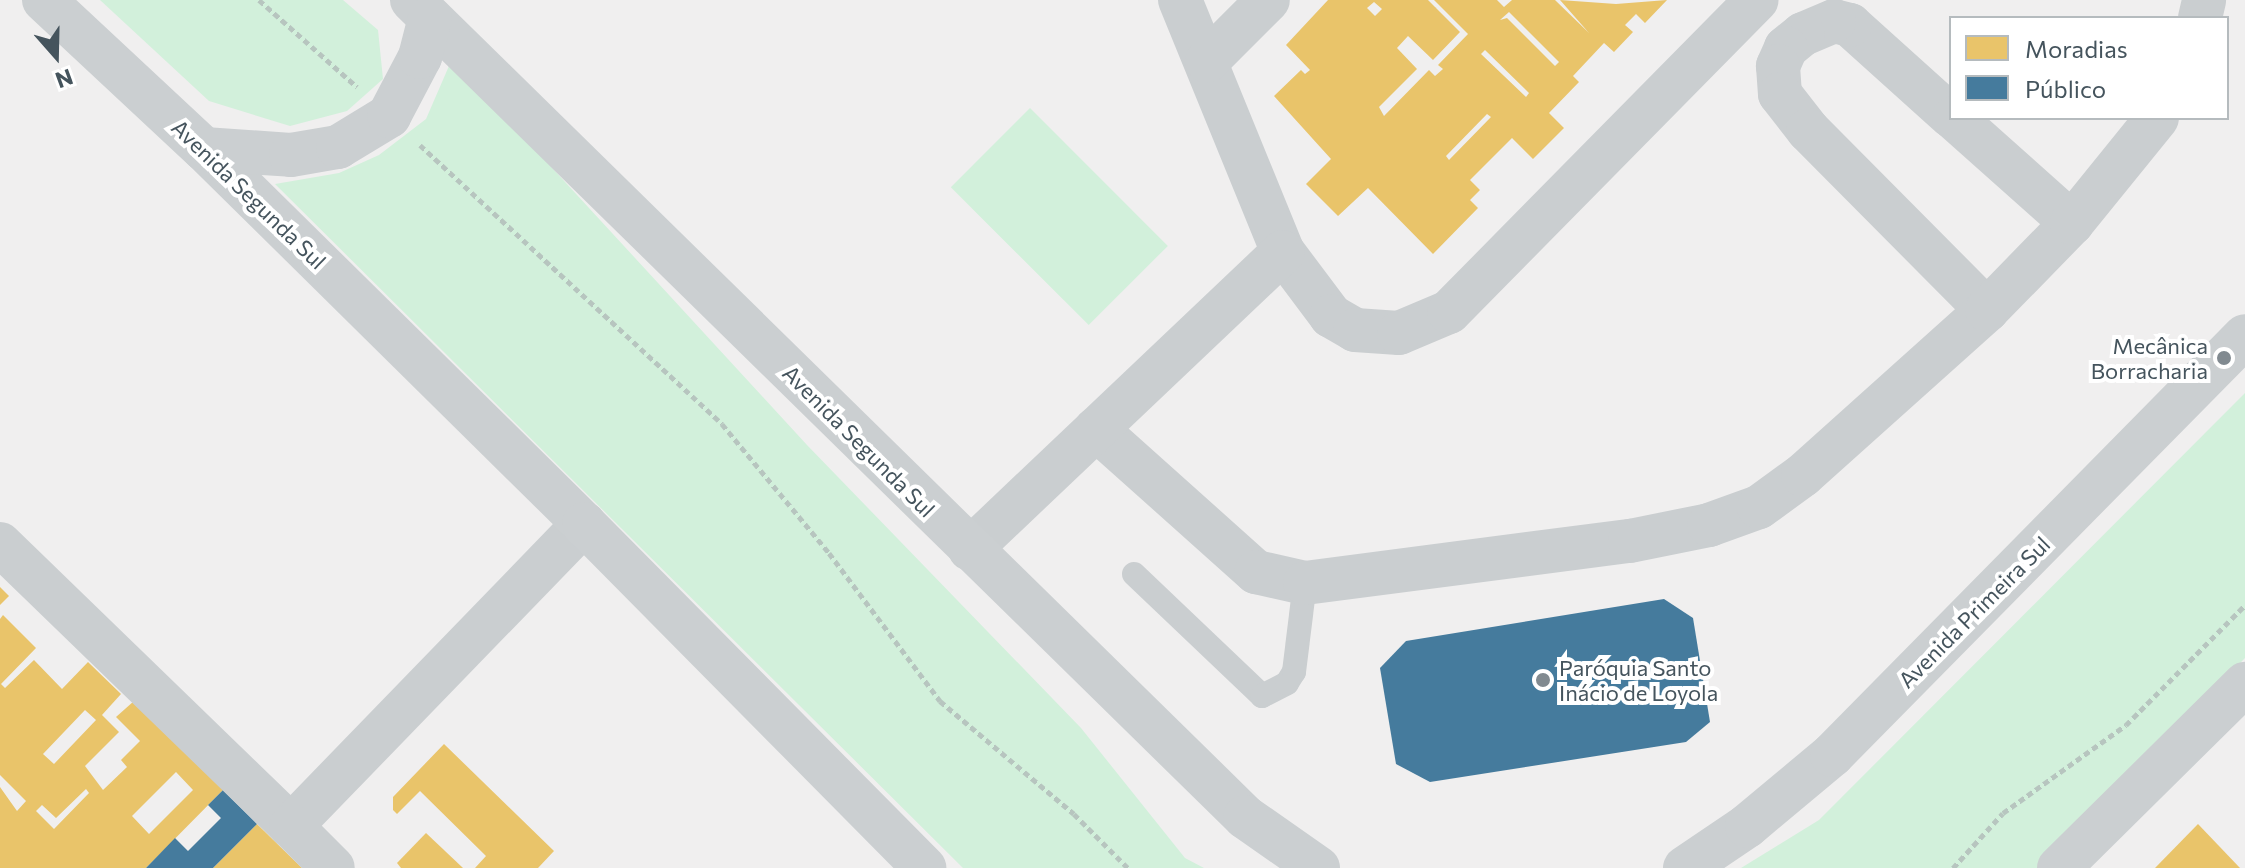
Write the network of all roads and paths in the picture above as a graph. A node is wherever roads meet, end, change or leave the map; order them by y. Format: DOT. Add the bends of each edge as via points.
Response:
graph roads {
  1 [pos="44,0"];
  2 [pos="259,0"];
  3 [pos="1180,0"];
  4 [pos="1268,0"];
  5 [pos="1757,0"];
  6 [pos="421,9"];
  7 [pos="1207,61"];
  8 [pos="1949,114"];
  9 [pos="389,116"];
  10 [pos="1955,120"];
  11 [pos="2155,120"];
  12 [pos="204,149"];
  13 [pos="2072,223"];
  14 [pos="1283,252"];
  15 [pos="1987,310"];
  16 [pos="2245,336"];
  17 [pos="1096,429"];
  18 [pos="584,524"];
  19 [pos="0,544"];
  20 [pos="970,549"];
  21 [pos="1134,574"];
  22 [pos="1305,583"];
  23 [pos="2245,605"];
  24 [pos="2245,684"];
  25 [pos="291,826"];
  26 [pos="333,868"];
  27 [pos="924,868"];
  28 [pos="1128,868"];
  29 [pos="1318,868"];
  30 [pos="1685,868"];
  31 [pos="1953,868"];
  32 [pos="2059,868"];
  1 -- 12 [label="main road, Avenida Segunda Sul"];
  2 -- 9 [label="path"];
  3 -- 7 [label="street"];
  4 -- 7 [label="street"];
  5 -- 14 [label="street" via="1449,312 1422,327 1399,333 1355,330 1314,298"];
  6 -- 9 [label="main road" via="420,57"];
  6 -- 20 [label="main road, Avenida Segunda Sul"];
  7 -- 14 [label="street"];
  8 -- 15 [label="street" via="1850,25 1834,21 1803,34 1786,48 1778,66 1780,94 1808,130"];
  9 -- 12 [label="main road" via="338,147 306,152"];
  9 -- 28 [label="path" via="722,424 829,553 940,701 1074,814"];
  10 -- 13 [label="street"];
  11 -- 13 [label="street"];
  12 -- 18 [label="main road, Avenida Segunda Sul"];
  13 -- 15 [label="street"];
  14 -- 17 [label="street"];
  15 -- 22 [label="street" via="1803,475 1759,507 1709,525 1630,541"];
  16 -- 30 [label="main road, Avenida Primeira Sul" via="1832,755 1747,826"];
  17 -- 20 [label="street"];
  17 -- 22 [label="street" via="1256,572"];
  18 -- 25 [label="street"];
  18 -- 27 [label="main road, Avenida Segunda Sul"];
  19 -- 25 [label="street"];
  20 -- 29 [label="main road, Avenida Segunda Sul" via="1245,817"];
  21 -- 22 [label="lane" via="1262,696 1287,683 1294,672"];
  23 -- 31 [label="path" via="2126,725 2003,813"];
  24 -- 32 [label="main road"];
  25 -- 26 [label="street"];
}
